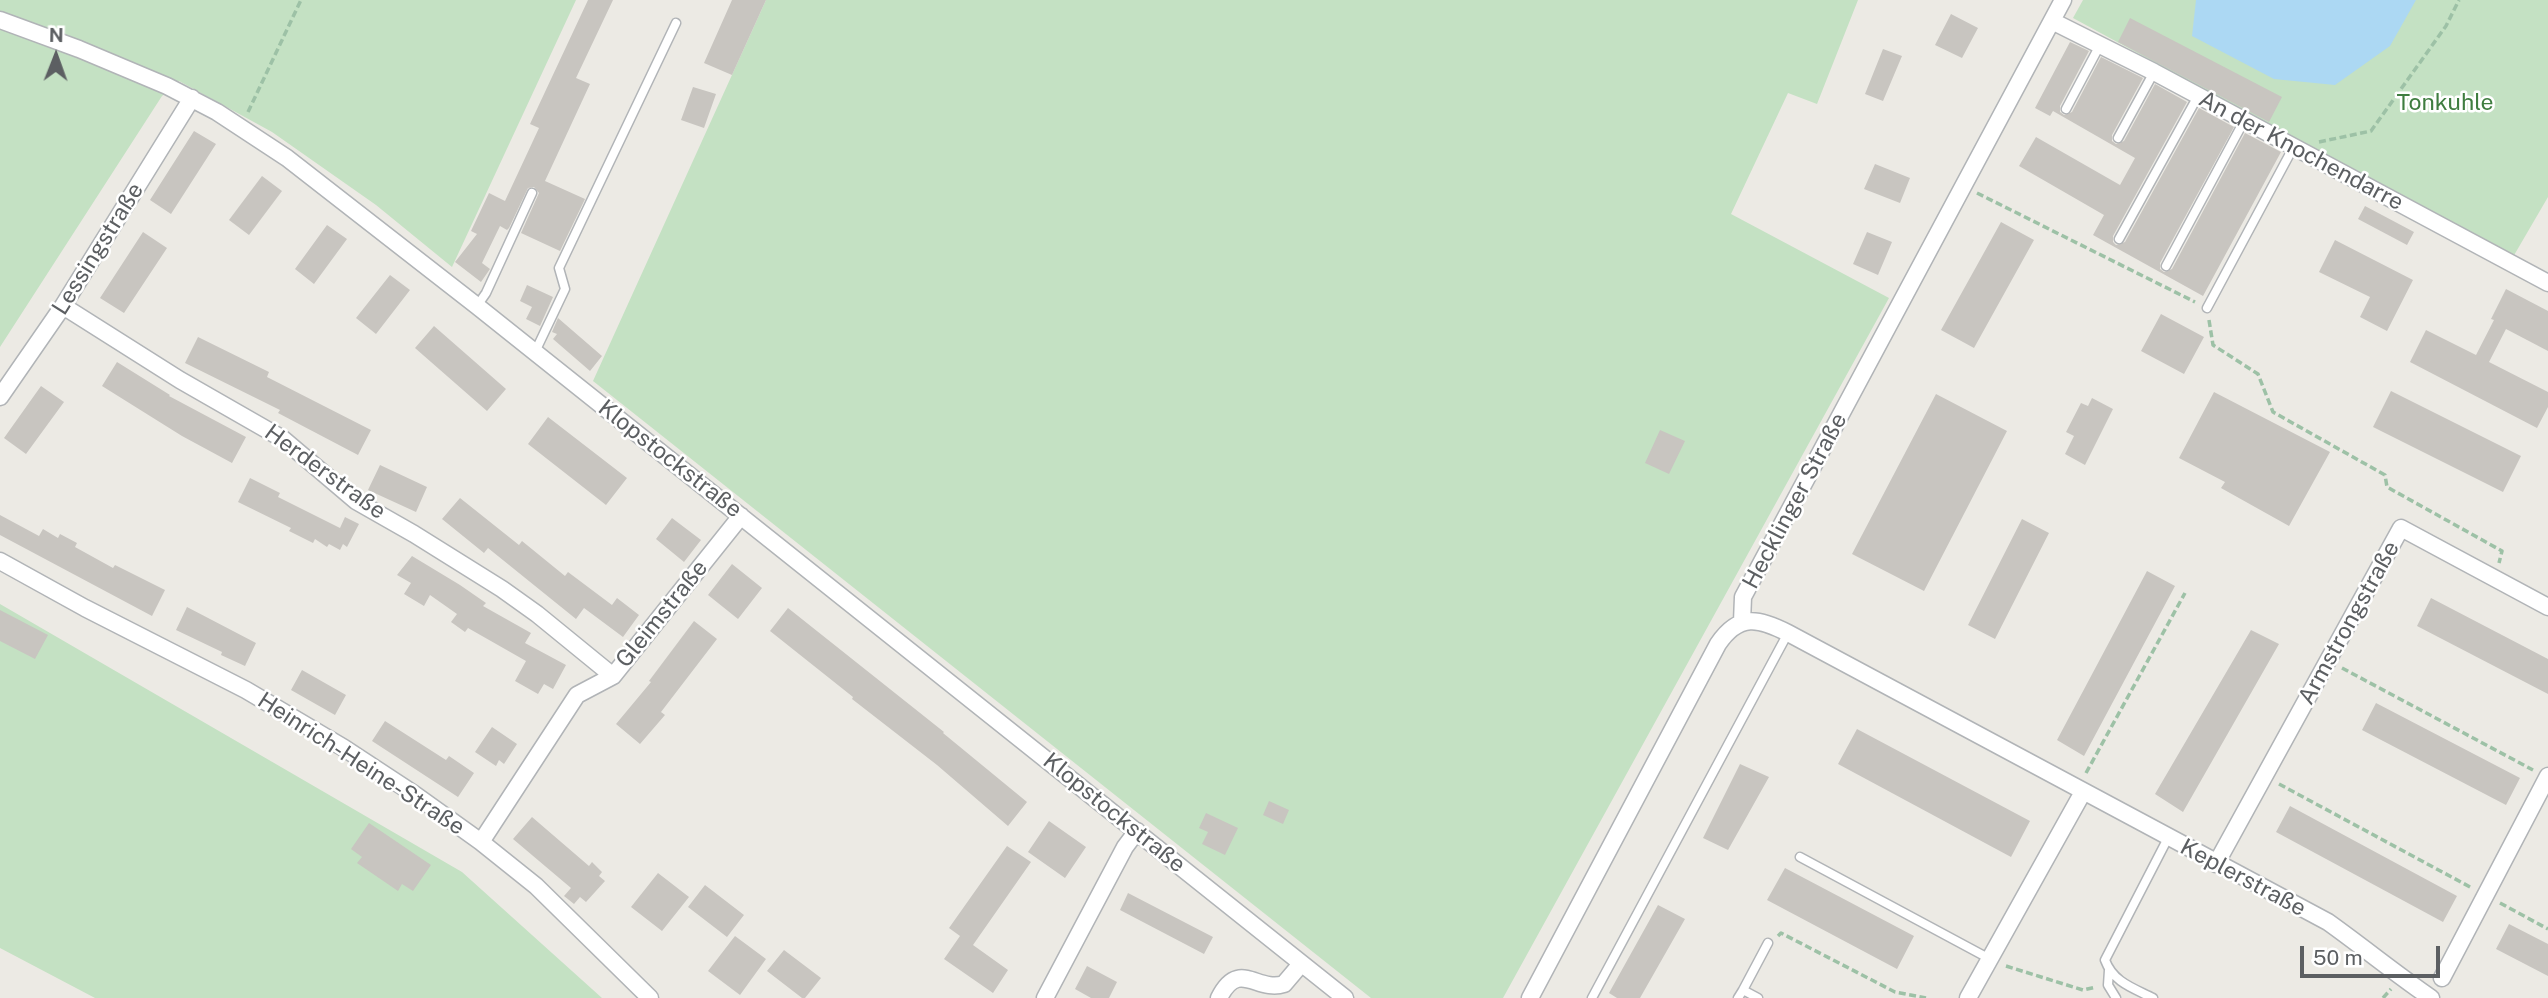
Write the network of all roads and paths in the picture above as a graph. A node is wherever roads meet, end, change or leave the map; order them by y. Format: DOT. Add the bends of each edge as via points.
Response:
graph roads {
  1 [pos="301,0"];
  2 [pos="2063,0"];
  3 [pos="2459,0"];
  4 [pos="0,20"];
  5 [pos="2052,20"];
  6 [pos="676,23"];
  7 [pos="2100,45"];
  8 [pos="2154,72"];
  9 [pos="2199,96"];
  10 [pos="192,98"];
  11 [pos="2066,109"];
  12 [pos="2244,121"];
  13 [pos="241,127"];
  14 [pos="2118,138"];
  15 [pos="2293,148"];
  16 [pos="1963,186"];
  17 [pos="532,193"];
  18 [pos="2119,239"];
  19 [pos="2166,266"];
  20 [pos="2548,283"];
  21 [pos="63,306"];
  22 [pos="477,306"];
  23 [pos="2207,307"];
  24 [pos="535,352"];
  25 [pos="0,397"];
  26 [pos="741,516"];
  27 [pos="0,561"];
  28 [pos="2495,579"];
  29 [pos="2185,593"];
  30 [pos="2548,607"];
  31 [pos="1742,622"];
  32 [pos="1788,633"];
  33 [pos="2328,661"];
  34 [pos="613,676"];
  35 [pos="2263,776"];
  36 [pos="2548,777"];
  37 [pos="2083,792"];
  38 [pos="1137,831"];
  39 [pos="2168,838"];
  40 [pos="481,842"];
  41 [pos="1800,857"];
  42 [pos="2216,864"];
  43 [pos="2485,895"];
  44 [pos="2548,929"];
  45 [pos="1768,943"];
  46 [pos="1990,959"];
  47 [pos="1301,964"];
  48 [pos="2109,971"];
  49 [pos="2442,978"];
  50 [pos="2108,985"];
  51 [pos="2392,988"];
  52 [pos="2083,990"];
  53 [pos="1741,994"];
  54 [pos="650,998"];
  55 [pos="1045,998"];
  56 [pos="1219,998"];
  57 [pos="1345,998"];
  58 [pos="1530,998"];
  59 [pos="1592,998"];
  60 [pos="1759,998"];
  61 [pos="1926,998"];
  62 [pos="1968,998"];
  63 [pos="2079,998"];
  64 [pos="2116,998"];
  65 [pos="2153,998"];
  66 [pos="2383,998"];
  67 [pos="2430,998"];
  1 -- 13 [label="path"];
  2 -- 5 [label="street, Hecklinger Straße"];
  3 -- 15 [label="path" via="2446,26 2371,131"];
  4 -- 10 [label="street, Klopstockstraße"];
  5 -- 7 [label="street, An der Knochendarre"];
  5 -- 16 [label="street, Hecklinger Straße"];
  6 -- 24 [label="lane" via="559,268 565,289"];
  7 -- 8 [label="street, An der Knochendarre"];
  7 -- 11 [label="lane"];
  8 -- 9 [label="street, An der Knochendarre"];
  8 -- 14 [label="lane"];
  9 -- 12 [label="street, An der Knochendarre"];
  9 -- 18 [label="lane"];
  10 -- 13 [label="street, Klopstockstraße"];
  10 -- 21 [label="street, Lessingstraße"];
  12 -- 15 [label="street, An der Knochendarre"];
  12 -- 19 [label="lane"];
  13 -- 22 [label="street, Klopstockstraße" via="288,158"];
  15 -- 20 [label="street, An der Knochendarre"];
  15 -- 23 [label="lane"];
  16 -- 23 [label="path"];
  16 -- 31 [label="street, Hecklinger Straße" via="1743,597"];
  17 -- 22 [label="lane"];
  21 -- 25 [label="street, Lessingstraße"];
  21 -- 34 [label="street, Herderstraße" via="283,439 356,501 502,589"];
  22 -- 24 [label="street, Klopstockstraße"];
  23 -- 28 [label="path" via="2213,345 2258,374 2273,412 2385,475 2387,488 2502,551"];
  24 -- 26 [label="street, Klopstockstraße"];
  26 -- 34 [label="street, Gleimstraße"];
  26 -- 38 [label="street, Klopstockstraße"];
  27 -- 40 [label="street, Heinrich-Heine-Straße" via="294,718"];
  28 -- 30 [label="street, Armstrongstraße"];
  28 -- 33 [label="street, Armstrongstraße" via="2401,528"];
  29 -- 37 [label="path" via="2084,776"];
  31 -- 32 [label="street, Keplerstraße" via="1762,622"];
  31 -- 58 [label="street, Hecklinger Straße" via="1718,644"];
  32 -- 37 [label="street, Keplerstraße"];
  32 -- 59 [label="lane"];
  33 -- 35 [label="street, Armstrongstraße"];
  33 -- 36 [label="path"];
  34 -- 40 [label="street, Gleimstraße" via="577,695"];
  35 -- 42 [label="street, Armstrongstraße"];
  35 -- 43 [label="path"];
  36 -- 43 [label="street"];
  37 -- 39 [label="street, Keplerstraße"];
  37 -- 46 [label="street"];
  38 -- 47 [label="street, Klopstockstraße"];
  38 -- 55 [label="street"];
  39 -- 42 [label="street, Keplerstraße"];
  39 -- 48 [label="lane" via="2105,960"];
  40 -- 54 [label="street, Heinrich-Heine-Straße" via="536,886"];
  41 -- 46 [label="lane"];
  42 -- 67 [label="street, Keplerstraße" via="2328,922"];
  43 -- 44 [label="path"];
  43 -- 49 [label="street"];
  45 -- 53 [label="lane"];
  45 -- 61 [label="path" via="1781,933 1895,992"];
  46 -- 52 [label="path"];
  46 -- 62 [label="street"];
  47 -- 56 [label="street" via="1284,984 1235,979 1226,984"];
  47 -- 57 [label="street, Klopstockstraße"];
  48 -- 50 [label="lane"];
  48 -- 65 [label="lane"];
  49 -- 67 [label="lane"];
  50 -- 52 [label="path"];
  50 -- 64 [label="lane"];
  51 -- 66 [label="path"];
  52 -- 63 [label="path"];
  53 -- 60 [label="lane"];
}
